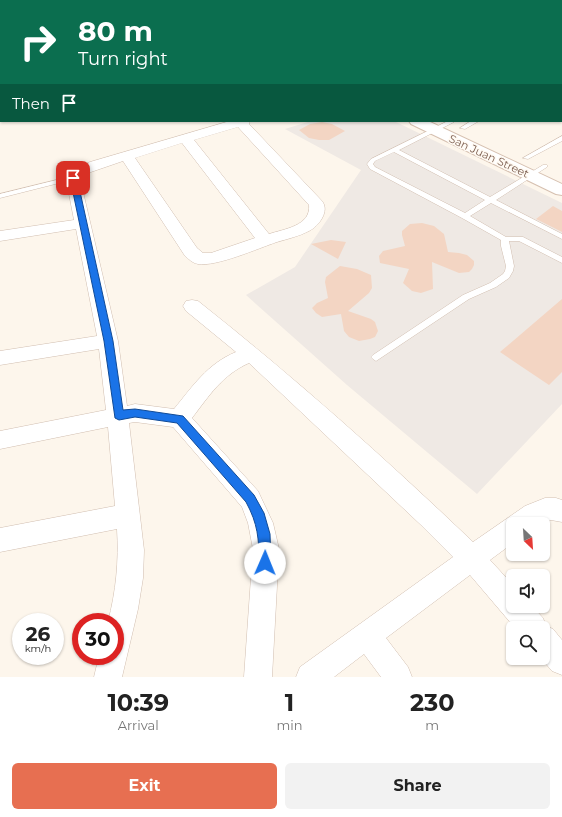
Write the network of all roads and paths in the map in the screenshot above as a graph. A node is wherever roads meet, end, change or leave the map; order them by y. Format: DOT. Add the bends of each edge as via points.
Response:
graph roads {
  1 [pos="242,122"];
  2 [pos="418,122"];
  3 [pos="460,123"];
  4 [pos="435,130"];
  5 [pos="185,138"];
  6 [pos="562,138"];
  7 [pos="394,150"];
  8 [pos="127,156"];
  9 [pos="526,158"];
  10 [pos="545,166"];
  11 [pos="562,174"];
  12 [pos="530,175"];
  13 [pos="73,178"];
  14 [pos="562,190"];
  15 [pos="0,196"];
  16 [pos="490,200"];
  17 [pos="465,216"];
  18 [pos="83,223"];
  19 [pos="0,236"];
  20 [pos="562,237"];
  21 [pos="504,239"];
  22 [pos="266,241"];
  23 [pos="562,260"];
  24 [pos="192,306"];
  25 [pos="108,341"];
  26 [pos="251,354"];
  27 [pos="376,357"];
  28 [pos="0,358"];
  29 [pos="119,415"];
  30 [pos="179,419"];
  31 [pos="0,440"];
  32 [pos="562,511"];
  33 [pos="128,515"];
  34 [pos="528,517"];
  35 [pos="506,533"];
  36 [pos="0,540"];
  37 [pos="472,558"];
  38 [pos="506,596"];
  39 [pos="124,613"];
  40 [pos="521,613"];
  41 [pos="527,621"];
  42 [pos="367,635"];
  43 [pos="550,647"];
  44 [pos="562,661"];
  45 [pos="111,665"];
  46 [pos="108,677"];
  47 [pos="258,677"];
  48 [pos="310,677"];
  49 [pos="398,677"];
  1 -- 5 [label="street"];
  1 -- 22 [label="street" via="317,204 317,212 311,223"];
  2 -- 4 [label="main road, San Juan Street"];
  3 -- 4 [label="lane"];
  3 -- 9 [label="main road, San Juan Street"];
  4 -- 7 [label="lane"];
  4 -- 12 [label="main road, San Juan Street"];
  5 -- 8 [label="street"];
  5 -- 22 [label="street"];
  6 -- 9 [label="lane"];
  7 -- 16 [label="lane"];
  7 -- 17 [label="lane" via="373,160 370,164 372,168"];
  8 -- 13 [label="street" via="88,167"];
  8 -- 22 [label="street" via="191,252 199,259 212,258"];
  9 -- 10 [label="main road, San Juan Street"];
  10 -- 11 [label="main road, San Juan Street"];
  10 -- 12 [label="lane"];
  12 -- 14 [label="main road, San Juan Street"];
  12 -- 16 [label="lane"];
  13 -- 15 [label="lane"];
  13 -- 18 [label="street"];
  16 -- 17 [label="lane"];
  16 -- 20 [label="lane"];
  17 -- 21 [label="lane"];
  18 -- 19 [label="street"];
  18 -- 25 [label="street"];
  21 -- 23 [label="lane" via="520,239"];
  21 -- 27 [label="lane" via="511,269 508,275 491,287 466,297"];
  24 -- 26 [label="street"];
  25 -- 28 [label="street"];
  25 -- 29 [label="street"];
  26 -- 30 [label="street" via="230,362 214,375"];
  26 -- 37 [label="street"];
  29 -- 30 [label="street" via="135,413"];
  29 -- 31 [label="street"];
  29 -- 33 [label="street"];
  30 -- 47 [label="street" via="250,498 259,513 266,549"];
  32 -- 34 [label="street" via="556,509 535,512"];
  33 -- 36 [label="street"];
  33 -- 39 [label="street" via="130,578"];
  35 -- 37 [label="street"];
  37 -- 38 [label="street"];
  37 -- 42 [label="street"];
  40 -- 41 [label="street"];
  42 -- 48 [label="street"];
  42 -- 49 [label="street"];
  43 -- 44 [label="street"];
  45 -- 46 [label="street"];
}
